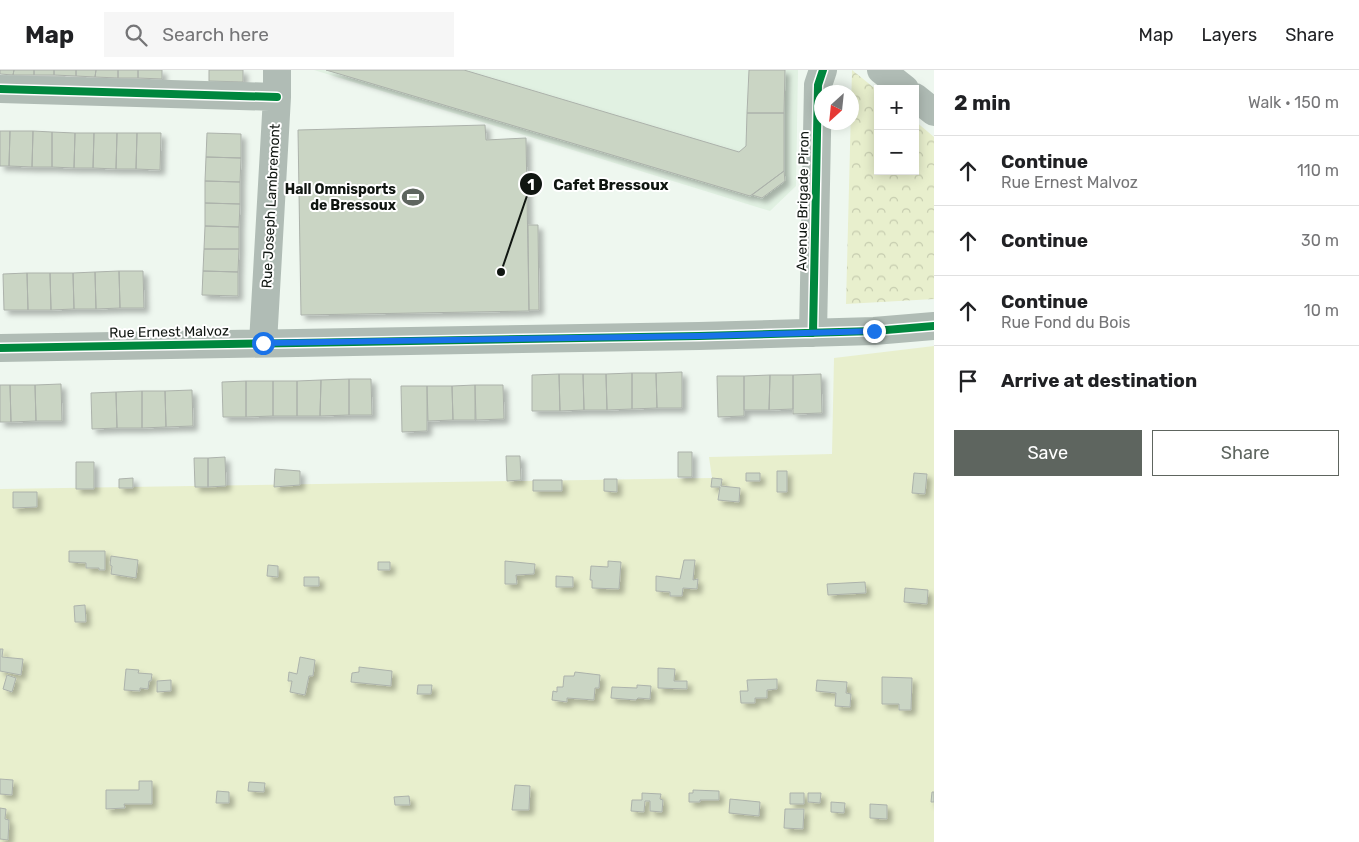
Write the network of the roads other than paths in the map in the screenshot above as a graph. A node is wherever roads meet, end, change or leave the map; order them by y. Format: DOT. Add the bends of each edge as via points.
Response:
graph roads {
  1 [pos="277,70"];
  2 [pos="823,70"];
  3 [pos="881,70"];
  4 [pos="900,85"];
  5 [pos="0,89"];
  6 [pos="277,97"];
  7 [pos="919,100"];
  8 [pos="934,112"];
  9 [pos="934,326"];
  10 [pos="813,333"];
  11 [pos="263,343"];
  12 [pos="0,348"];
  1 -- 6 [label="street, Rue Joseph Lambremont"];
  2 -- 10 [label="street, Avenue Brigade Piron" via="818,85"];
  3 -- 4 [label="street"];
  5 -- 6 [label="street"];
  6 -- 11 [label="street, Rue Joseph Lambremont"];
  7 -- 8 [label="street"];
  9 -- 10 [label="street, Rue Ernest Malvoz"];
  10 -- 11 [label="street, Rue Ernest Malvoz"];
  11 -- 12 [label="street, Rue Ernest Malvoz"];
}
